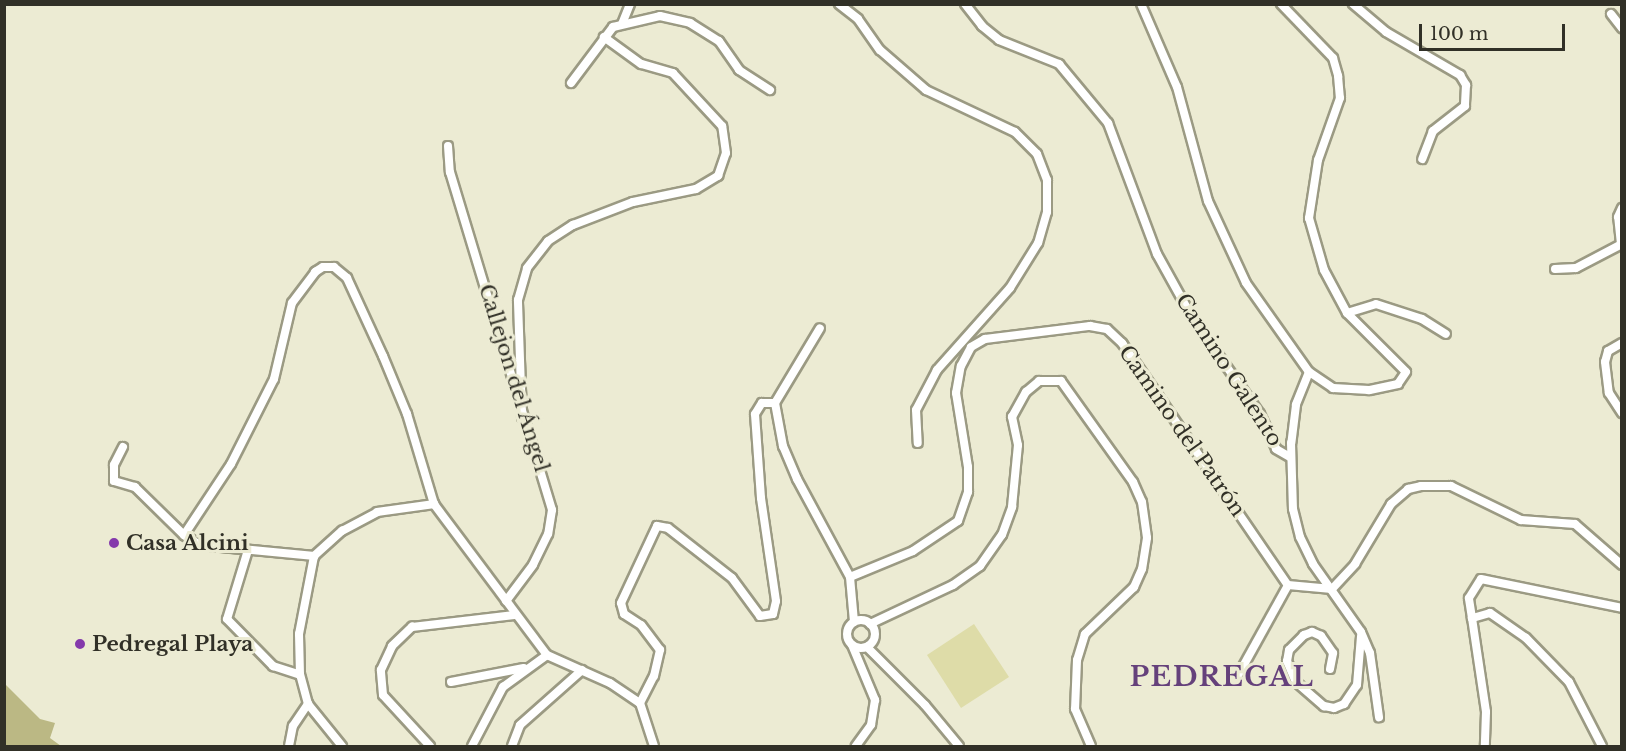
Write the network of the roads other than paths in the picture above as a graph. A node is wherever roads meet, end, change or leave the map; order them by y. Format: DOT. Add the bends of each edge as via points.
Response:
graph roads {
  1 [pos="630,4"];
  2 [pos="839,4"];
  3 [pos="965,4"];
  4 [pos="1141,4"];
  5 [pos="1281,4"];
  6 [pos="1353,4"];
  7 [pos="1611,14"];
  8 [pos="622,24"];
  9 [pos="1622,28"];
  10 [pos="604,37"];
  11 [pos="571,83"];
  12 [pos="770,90"];
  13 [pos="448,146"];
  14 [pos="1422,159"];
  15 [pos="1622,208"];
  16 [pos="1621,244"];
  17 [pos="1556,268"];
  18 [pos="1347,313"];
  19 [pos="820,328"];
  20 [pos="971,329"];
  21 [pos="1446,334"];
  22 [pos="1622,343"];
  23 [pos="971,347"];
  24 [pos="1309,372"];
  25 [pos="775,403"];
  26 [pos="1622,413"];
  27 [pos="522,417"];
  28 [pos="918,442"];
  29 [pos="123,447"];
  30 [pos="1290,457"];
  31 [pos="434,504"];
  32 [pos="184,535"];
  33 [pos="248,550"];
  34 [pos="314,556"];
  35 [pos="1622,565"];
  36 [pos="850,577"];
  37 [pos="1288,585"];
  38 [pos="1332,589"];
  39 [pos="506,602"];
  40 [pos="1622,608"];
  41 [pos="514,615"];
  42 [pos="1472,618"];
  43 [pos="854,622"];
  44 [pos="870,624"];
  45 [pos="1361,633"];
  46 [pos="852,645"];
  47 [pos="867,647"];
  48 [pos="547,655"];
  49 [pos="525,668"];
  50 [pos="1330,669"];
  51 [pos="582,670"];
  52 [pos="300,675"];
  53 [pos="1236,680"];
  54 [pos="452,682"];
  55 [pos="639,703"];
  56 [pos="308,704"];
  57 [pos="1379,717"];
  58 [pos="289,747"];
  59 [pos="342,747"];
  60 [pos="430,747"];
  61 [pos="472,747"];
  62 [pos="512,747"];
  63 [pos="654,747"];
  64 [pos="856,747"];
  65 [pos="959,747"];
  66 [pos="1091,747"];
  67 [pos="1485,747"];
  68 [pos="1602,747"];
  1 -- 8 [label="street"];
  2 -- 20 [label="street" via="858,19 880,50 926,90 1015,132 1031,146 1042,165 1048,196 1038,243 1010,288"];
  3 -- 30 [label="street, Camino Galento" via="974,18 999,39 1059,64 1108,123 1156,254 1192,319 1260,414 1276,449"];
  4 -- 24 [label="street" via="1178,87 1208,201 1246,283"];
  5 -- 18 [label="street" via="1333,58 1338,76 1340,98 1318,160 1309,218 1324,270"];
  6 -- 14 [label="street" via="1386,32 1460,75 1466,85 1465,106 1433,131"];
  7 -- 9 [label="street"];
  8 -- 10 [label="street"];
  8 -- 12 [label="street" via="660,16 690,23 719,41 739,70"];
  10 -- 11 [label="street"];
  10 -- 27 [label="street" via="641,64 673,73 722,126 726,153 718,176 703,185 633,202 573,225 548,241 526,268 518,300"];
  13 -- 27 [label="street, Callejon del Ángel" via="450,172"];
  15 -- 16 [label="street"];
  16 -- 17 [label="street" via="1576,268"];
  18 -- 21 [label="street" via="1376,304 1422,319"];
  18 -- 24 [label="street" via="1402,366 1405,377 1398,384 1369,390 1333,388"];
  19 -- 25 [label="street"];
  20 -- 23 [label="street"];
  20 -- 28 [label="street" via="953,348 919,400 915,422"];
  22 -- 26 [label="street" via="1608,351 1605,362 1609,393"];
  23 -- 36 [label="street" via="957,377 957,413 968,467 968,492 958,521 914,551"];
  23 -- 37 [label="street, Camino del Patrón" via="985,339 1090,326 1114,333"];
  24 -- 30 [label="street" via="1296,405"];
  25 -- 36 [label="street" via="783,446 797,479"];
  25 -- 55 [label="street" via="762,403 755,414 761,498 776,601 773,614 760,616 732,578 668,528 657,526 621,603 624,614 641,625 660,650 654,676"];
  27 -- 39 [label="street, Callejon del Ángel" via="548,485 552,517 533,565"];
  29 -- 32 [label="street" via="114,465 114,481 135,487"];
  30 -- 38 [label="street" via="1300,537 1313,564"];
  31 -- 32 [label="street" via="407,414 357,297 340,270 324,267 306,280 292,303 274,378 231,464"];
  31 -- 34 [label="street" via="377,512 342,531"];
  31 -- 39 [label="street"];
  32 -- 33 [label="street" via="196,544"];
  33 -- 34 [label="street"];
  33 -- 52 [label="street" via="227,619 273,666"];
  34 -- 52 [label="street" via="300,622"];
  35 -- 38 [label="street" via="1575,524 1521,520 1451,486 1421,486 1408,489 1391,504 1355,564"];
  36 -- 43 [label="street"];
  37 -- 38 [label="street"];
  37 -- 53 [label="street"];
  38 -- 45 [label="street"];
  39 -- 41 [label="street"];
  40 -- 42 [label="street" via="1481,579 1469,598"];
  41 -- 48 [label="street"];
  41 -- 60 [label="street" via="412,627 392,646 381,670 383,695"];
  42 -- 67 [label="street" via="1486,712"];
  42 -- 68 [label="street" via="1490,613 1527,638 1569,682"];
  43 -- 44 [label="street"];
  43 -- 46 [label="street" via="847,633"];
  44 -- 47 [label="street" via="875,636"];
  44 -- 66 [label="street" via="953,585 980,566 1002,535 1012,507 1018,445 1012,417 1026,392 1039,381 1061,381 1134,482 1142,502 1147,538 1142,569 1134,587 1085,634 1077,660 1075,709"];
  45 -- 50 [label="street" via="1356,685 1344,704 1334,708 1324,706 1296,682 1289,672 1289,650 1304,634 1321,636 1333,653"];
  45 -- 57 [label="street" via="1374,667"];
  46 -- 47 [label="street"];
  46 -- 64 [label="street" via="875,699 871,725"];
  47 -- 65 [label="street" via="925,705"];
  48 -- 49 [label="street"];
  48 -- 51 [label="street"];
  49 -- 54 [label="street"];
  49 -- 61 [label="street" via="494,699"];
  51 -- 55 [label="street"];
  51 -- 62 [label="street" via="520,725"];
  52 -- 56 [label="street"];
  55 -- 63 [label="street"];
  56 -- 58 [label="street" via="293,726"];
  56 -- 59 [label="street"];
}
